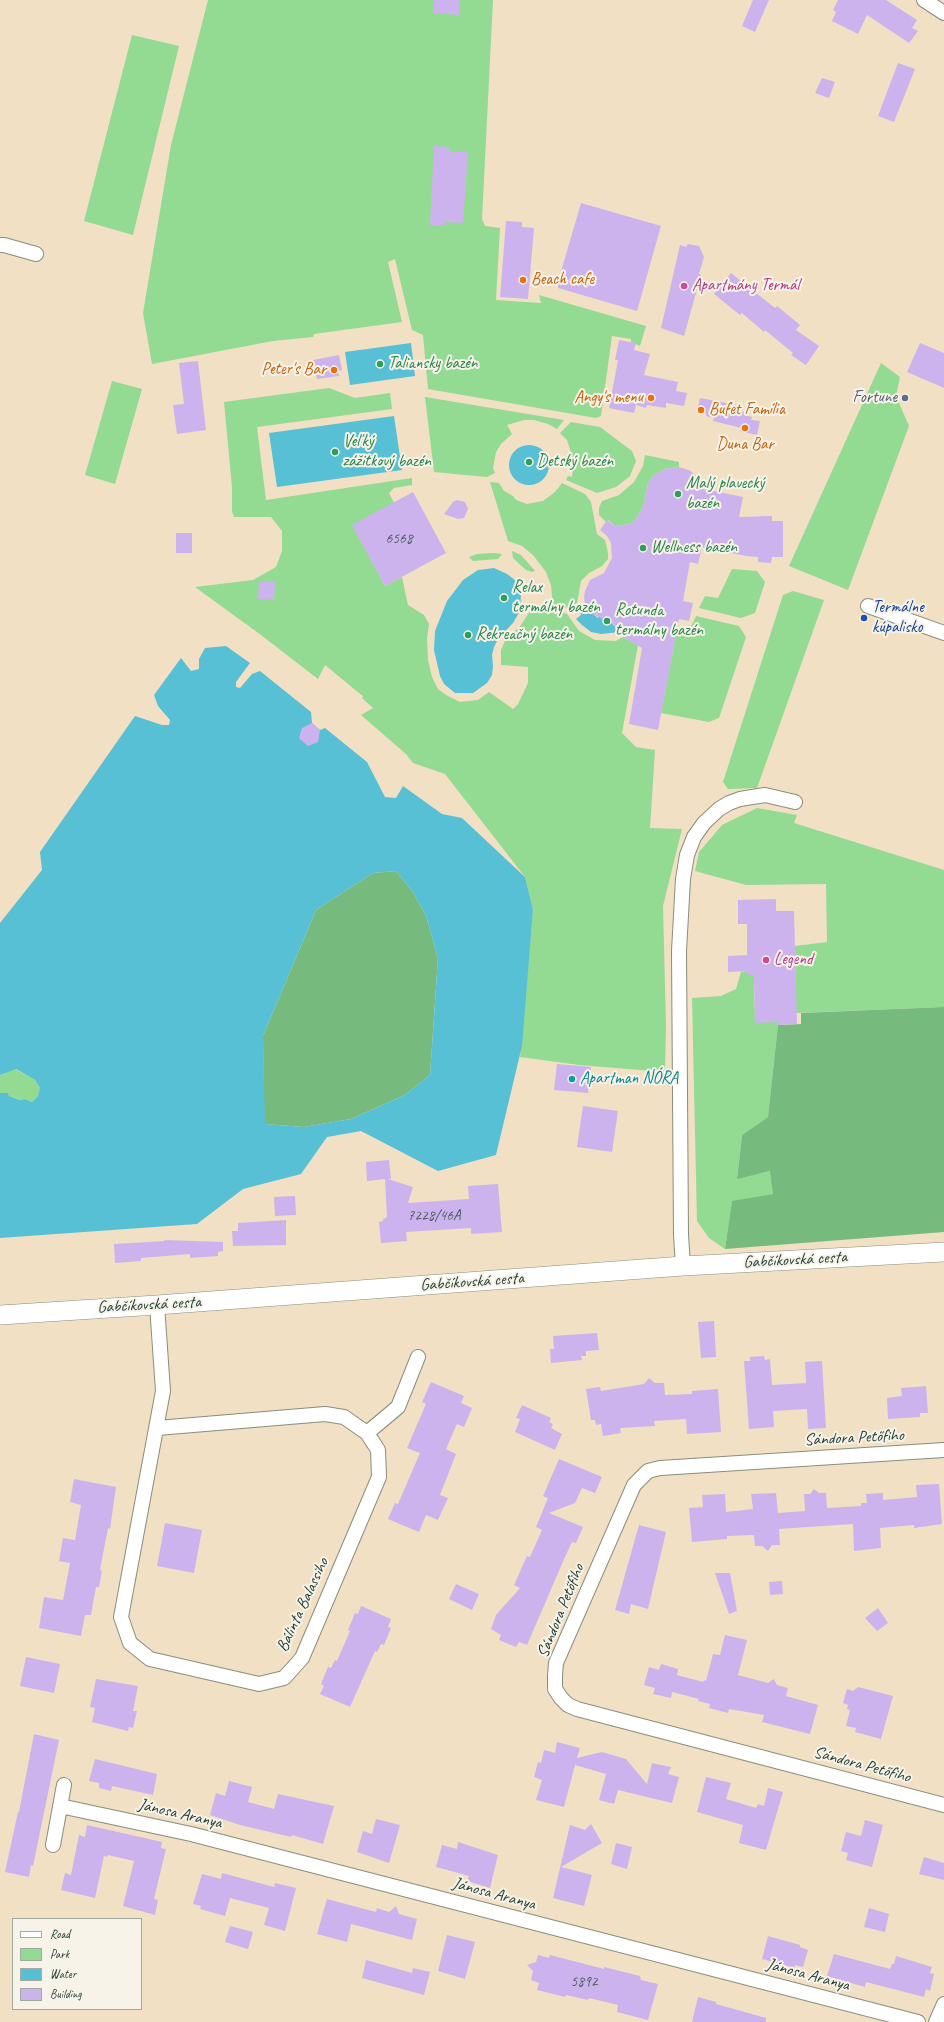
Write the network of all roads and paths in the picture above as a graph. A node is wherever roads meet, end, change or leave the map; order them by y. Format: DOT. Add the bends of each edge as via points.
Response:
graph roads {
  1 [pos="924,0"];
  2 [pos="944,13"];
  3 [pos="0,245"];
  4 [pos="36,254"];
  5 [pos="868,606"];
  6 [pos="944,633"];
  7 [pos="795,802"];
  8 [pos="944,1252"];
  9 [pos="683,1266"];
  10 [pos="157,1305"];
  11 [pos="0,1315"];
  12 [pos="418,1357"];
  13 [pos="157,1428"];
  14 [pos="367,1433"];
  15 [pos="944,1450"];
  16 [pos="64,1785"];
  17 [pos="944,1805"];
  18 [pos="60,1806"];
  19 [pos="52,1845"];
  20 [pos="944,2004"];
  21 [pos="918,2022"];
  22 [pos="936,2022"];
  1 -- 2 [label="street"];
  3 -- 4 [label="street"];
  5 -- 6 [label="street"];
  7 -- 9 [label="street" via="765,795 729,803 704,822 694,837 686,861 679,951"];
  8 -- 9 [label="main road, Gabčíkovská cesta"];
  9 -- 10 [label="main road, Gabčíkovská cesta"];
  10 -- 11 [label="main road, Gabčíkovská cesta"];
  10 -- 13 [label="street, Bálinta Balassiho" via="162,1392"];
  12 -- 14 [label="street" via="398,1407"];
  13 -- 14 [label="street, Bálinta Balassiho" via="325,1414 344,1417"];
  13 -- 14 [label="street, Bálinta Balassiho" via="121,1617 130,1643 150,1660 259,1684 284,1678 302,1658 379,1477 378,1450"];
  15 -- 17 [label="street, Sándora Petőfiho" via="660,1468 648,1471 634,1485 556,1663 555,1675 556,1689 561,1698 577,1709"];
  16 -- 18 [label="street"];
  18 -- 19 [label="street"];
  18 -- 21 [label="street, Jánosa Aranya" via="191,1834"];
  20 -- 22 [label="street"];
}
